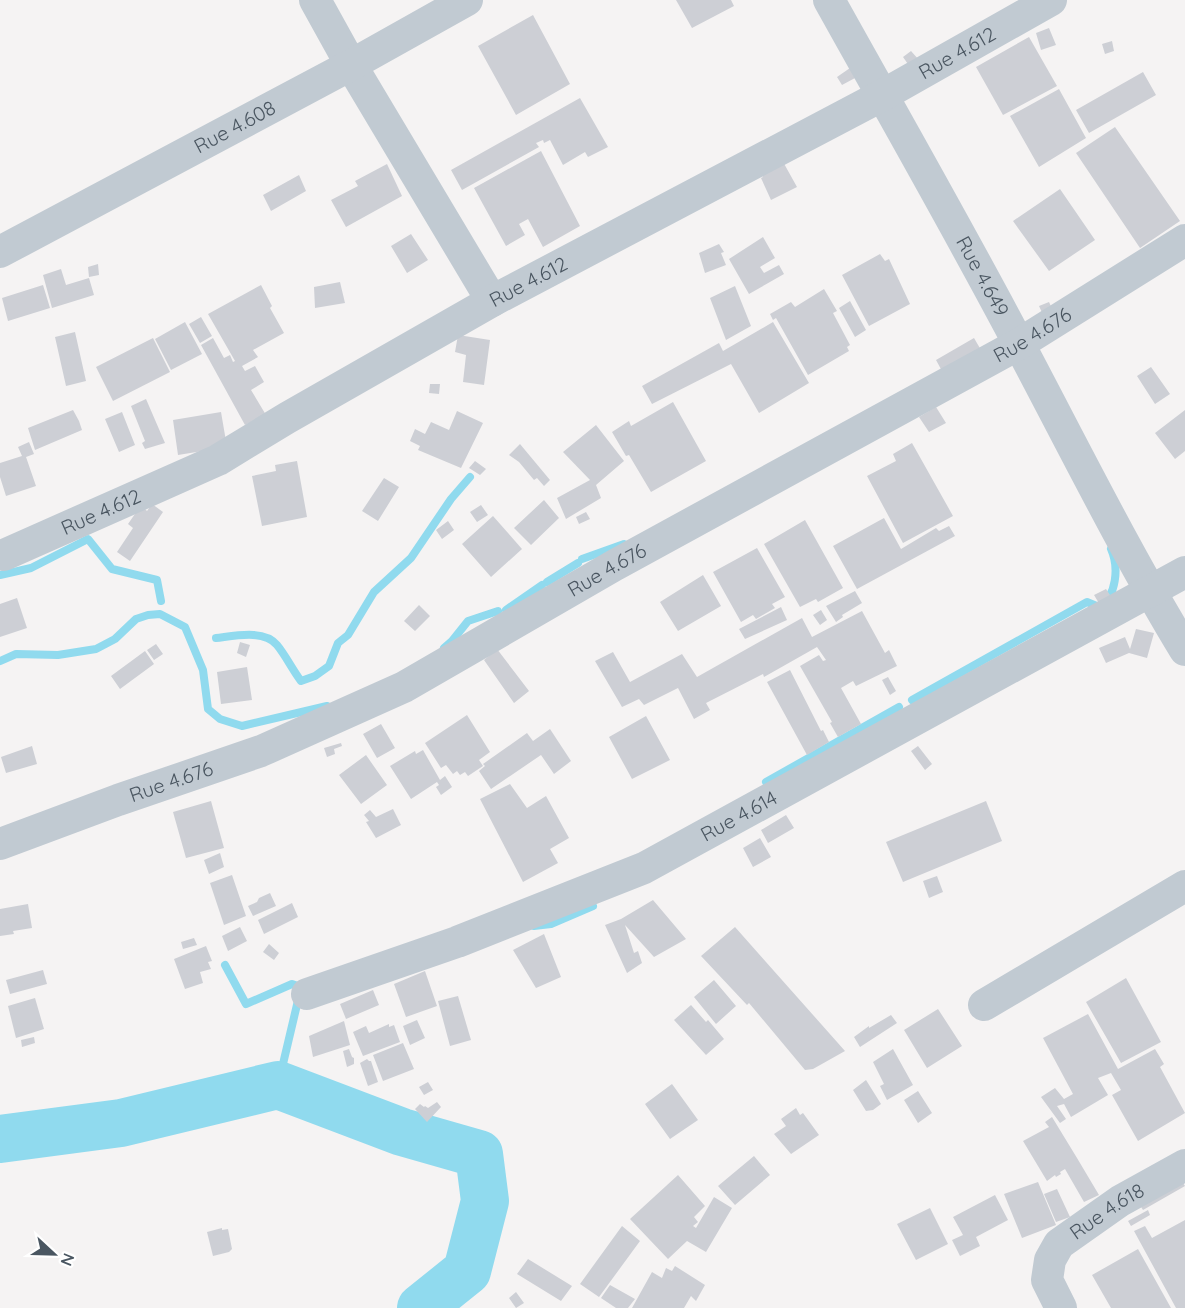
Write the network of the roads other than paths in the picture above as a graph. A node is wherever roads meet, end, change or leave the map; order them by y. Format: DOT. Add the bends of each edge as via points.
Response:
graph roads {
  1 [pos="315,0"];
  2 [pos="467,0"];
  3 [pos="829,0"];
  4 [pos="1051,0"];
  5 [pos="351,65"];
  6 [pos="883,94"];
  7 [pos="1185,240"];
  8 [pos="0,252"];
  9 [pos="492,301"];
  10 [pos="1019,344"];
  11 [pos="4,555"];
  12 [pos="1185,572"];
  13 [pos="1149,591"];
  14 [pos="1185,650"];
  15 [pos="0,844"];
  16 [pos="1185,886"];
  17 [pos="307,994"];
  18 [pos="984,1005"];
  19 [pos="1185,1164"];
  20 [pos="1061,1308"];
  1 -- 5 [label="street"];
  2 -- 5 [label="street, Rue 4.608"];
  3 -- 6 [label="street, Rue 4.649"];
  4 -- 6 [label="street, Rue 4.612"];
  5 -- 8 [label="street, Rue 4.608"];
  5 -- 9 [label="street"];
  6 -- 9 [label="street, Rue 4.612"];
  6 -- 10 [label="street, Rue 4.649"];
  7 -- 10 [label="street, Rue 4.676"];
  9 -- 11 [label="street, Rue 4.612" via="218,460"];
  10 -- 13 [label="street, Rue 4.649"];
  10 -- 15 [label="street, Rue 4.676" via="615,565 404,687 261,751"];
  12 -- 13 [label="street"];
  13 -- 14 [label="street, Rue 4.649"];
  13 -- 17 [label="street, Rue 4.614" via="644,868 457,942"];
  16 -- 18 [label="street"];
  19 -- 20 [label="street, Rue 4.618" via="1120,1200 1059,1245 1050,1260 1047,1280"];
}
